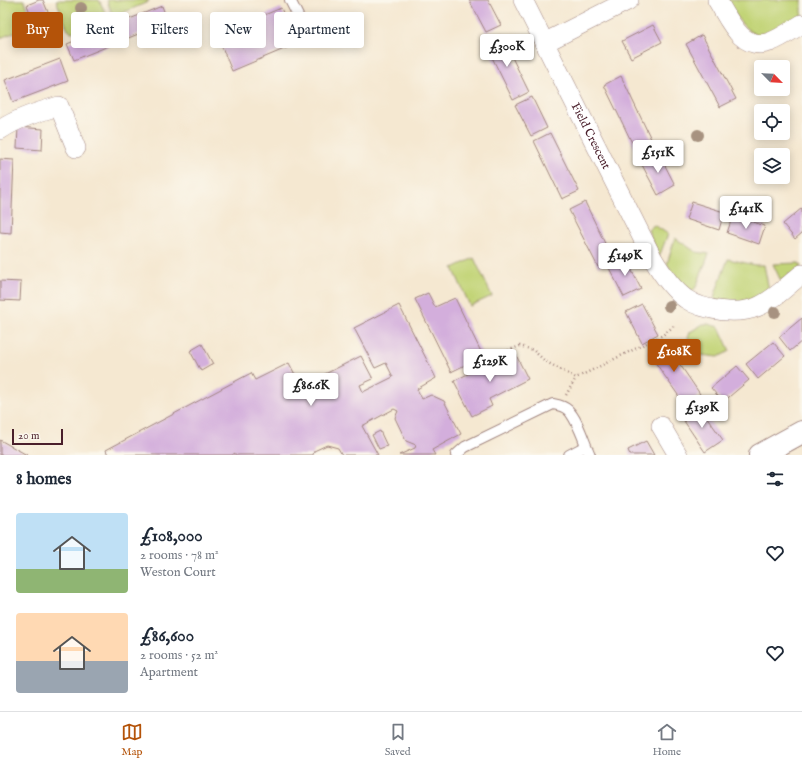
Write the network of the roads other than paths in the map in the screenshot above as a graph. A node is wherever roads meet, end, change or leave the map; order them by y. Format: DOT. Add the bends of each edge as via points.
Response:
graph roads {
  1 [pos="290,0"];
  2 [pos="523,0"];
  3 [pos="629,0"];
  4 [pos="717,0"];
  5 [pos="296,12"];
  6 [pos="802,24"];
  7 [pos="544,43"];
  8 [pos="0,130"];
  9 [pos="76,148"];
  10 [pos="802,274"];
  11 [pos="661,426"];
  12 [pos="802,432"];
  13 [pos="782,450"];
  14 [pos="588,451"];
  15 [pos="456,455"];
  16 [pos="569,455"];
  17 [pos="678,455"];
  18 [pos="760,455"];
  1 -- 5 [label="lane"];
  2 -- 7 [label="street, Field Crescent"];
  3 -- 7 [label="street"];
  4 -- 6 [label="street" via="740,37 749,42 769,42"];
  7 -- 10 [label="street, Field Crescent" via="653,259 671,286 694,303 719,311 737,310 757,307"];
  8 -- 9 [label="street" via="16,120 59,106"];
  11 -- 17 [label="street"];
  12 -- 13 [label="street"];
  13 -- 18 [label="street"];
  14 -- 15 [label="lane" via="576,423 567,410 553,404 465,447"];
  14 -- 16 [label="lane"];
}
